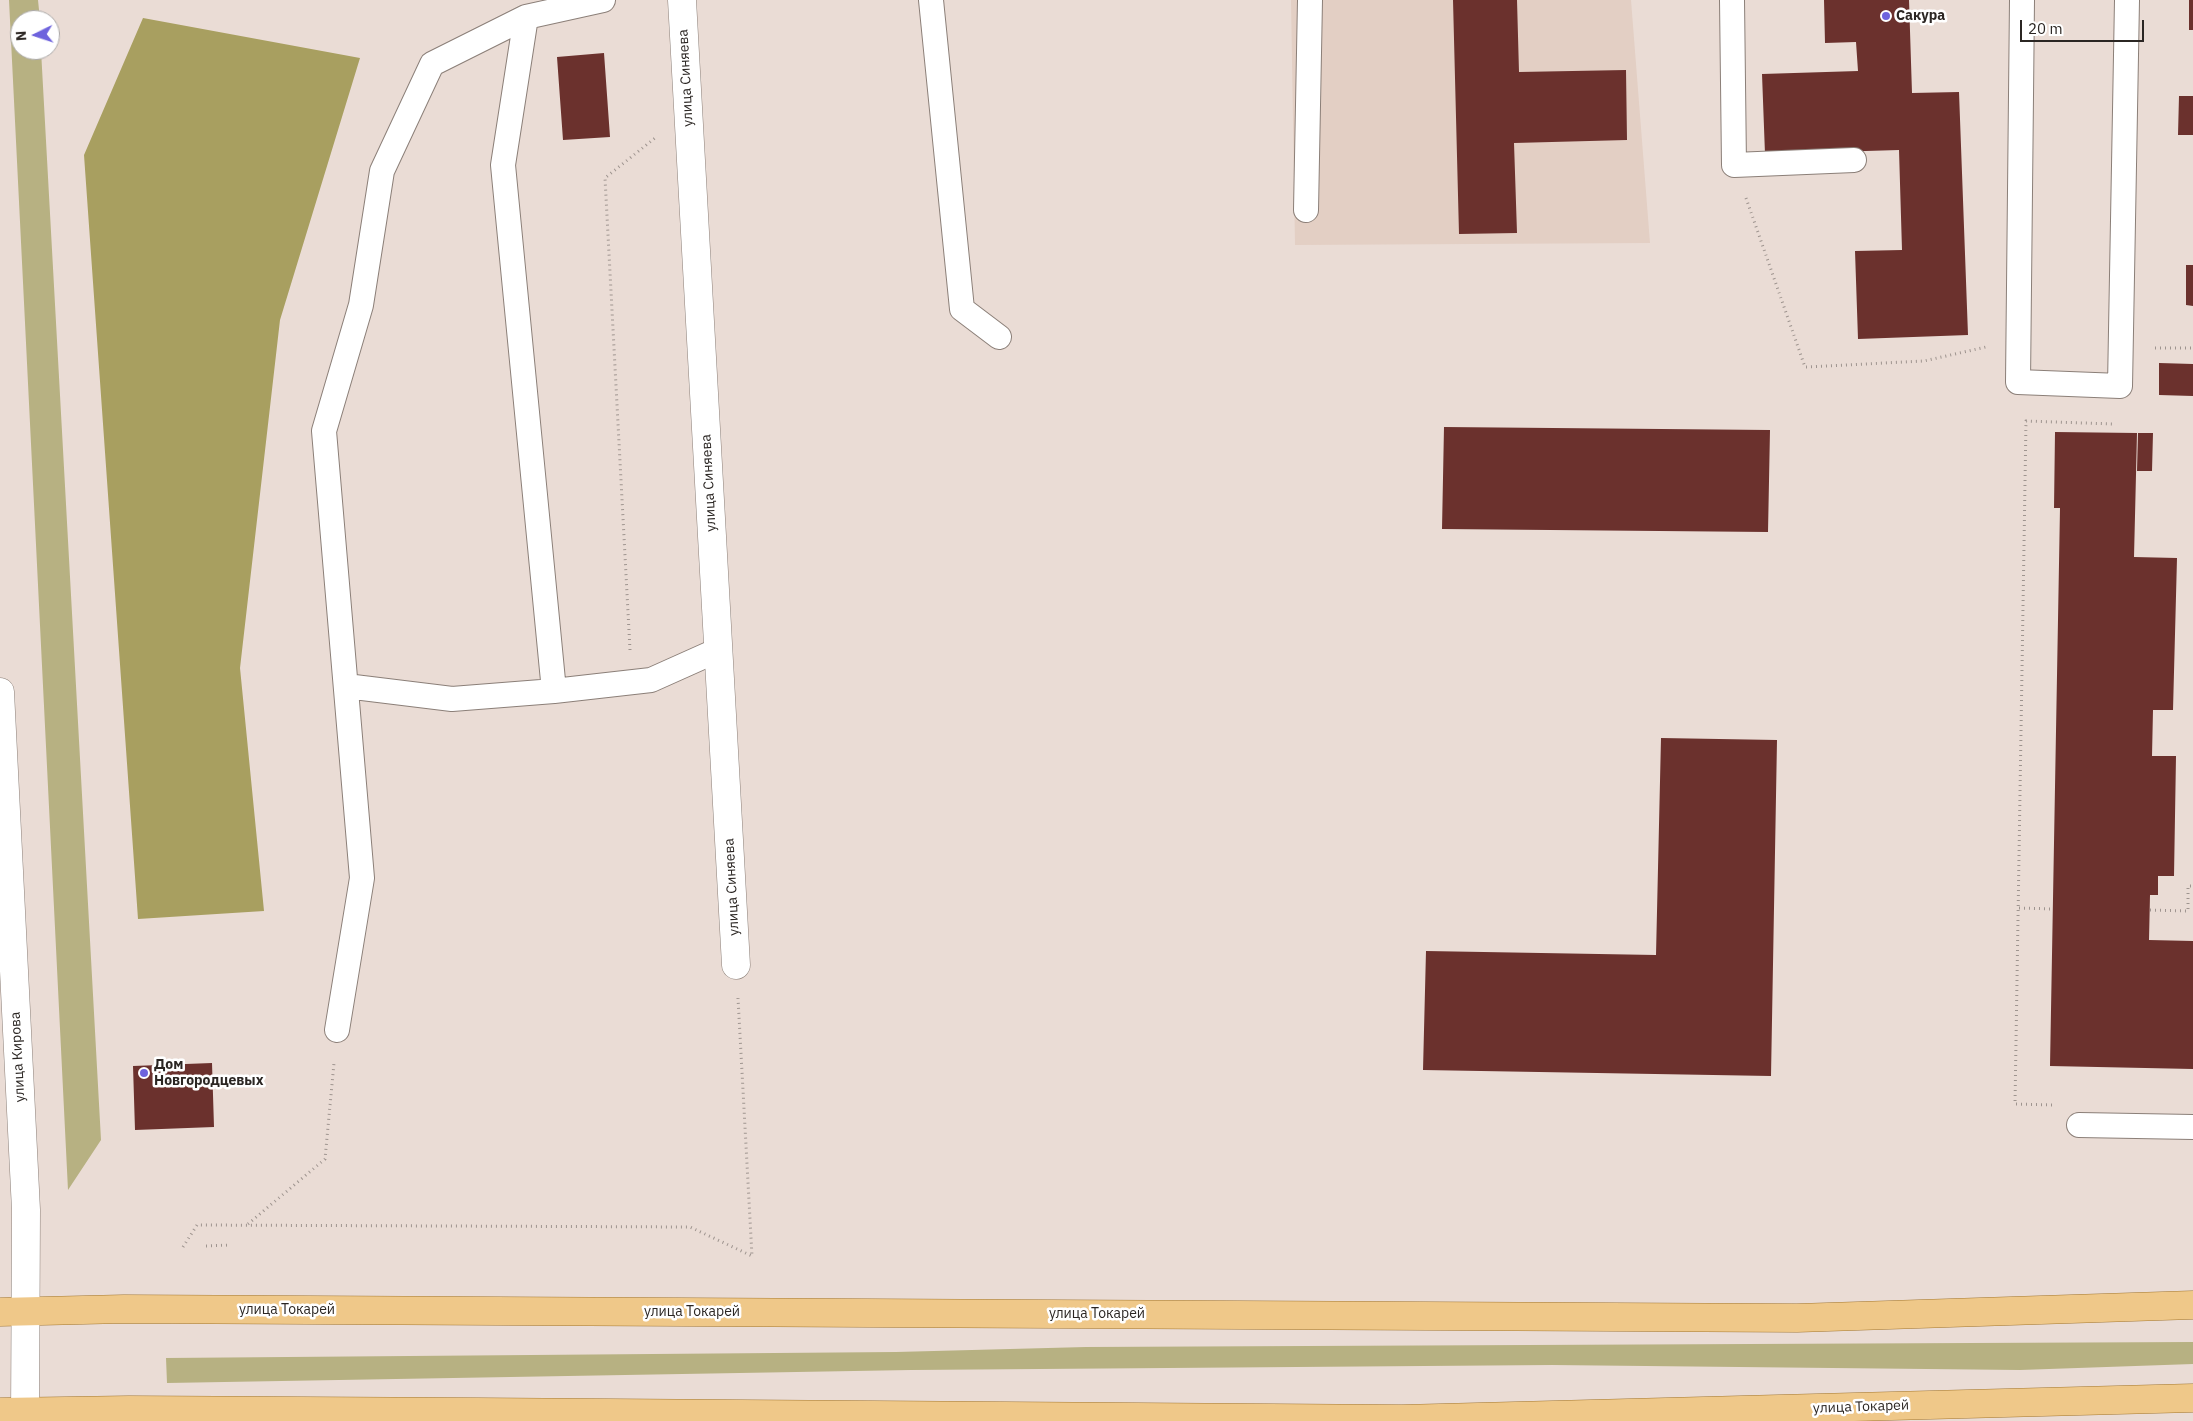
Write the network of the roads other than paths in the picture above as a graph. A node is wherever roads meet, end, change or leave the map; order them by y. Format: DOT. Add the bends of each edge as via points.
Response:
graph roads {
  1 [pos="603,0"];
  2 [pos="682,0"];
  3 [pos="931,0"];
  4 [pos="1310,0"];
  5 [pos="1732,0"];
  6 [pos="2022,0"];
  7 [pos="2127,0"];
  8 [pos="526,17"];
  9 [pos="1854,160"];
  10 [pos="1306,210"];
  11 [pos="999,336"];
  12 [pos="718,650"];
  13 [pos="346,686"];
  14 [pos="0,692"];
  15 [pos="554,692"];
  16 [pos="736,965"];
  17 [pos="337,1030"];
  18 [pos="2079,1124"];
  19 [pos="2193,1127"];
  20 [pos="2193,1305"];
  21 [pos="13,1312"];
  22 [pos="2193,1398"];
  23 [pos="17,1415"];
  24 [pos="466,1416"];
  1 -- 8 [label="lane"];
  2 -- 12 [label="street, улица Синяева"];
  3 -- 11 [label="lane" via="962,309"];
  4 -- 10 [label="lane"];
  5 -- 9 [label="lane" via="1734,165"];
  6 -- 7 [label="lane" via="2018,382 2120,386"];
  8 -- 13 [label="lane" via="432,64 382,171 361,305 324,431"];
  8 -- 15 [label="lane" via="503,165"];
  12 -- 15 [label="lane" via="651,680"];
  12 -- 16 [label="street, улица Синяева"];
  13 -- 15 [label="lane" via="452,699"];
  13 -- 17 [label="lane" via="362,878"];
  14 -- 21 [label="street, улица Кирова" via="26,1210"];
  18 -- 19 [label="lane"];
  20 -- 21 [label="main road, улица Токарей" via="1797,1318 134,1309"];
  21 -- 23 [label="street, улица Кирова"];
  22 -- 24 [label="main road, улица Токарей" via="1402,1419"];
  23 -- 24 [label="main road, улица Токарей"];
}
